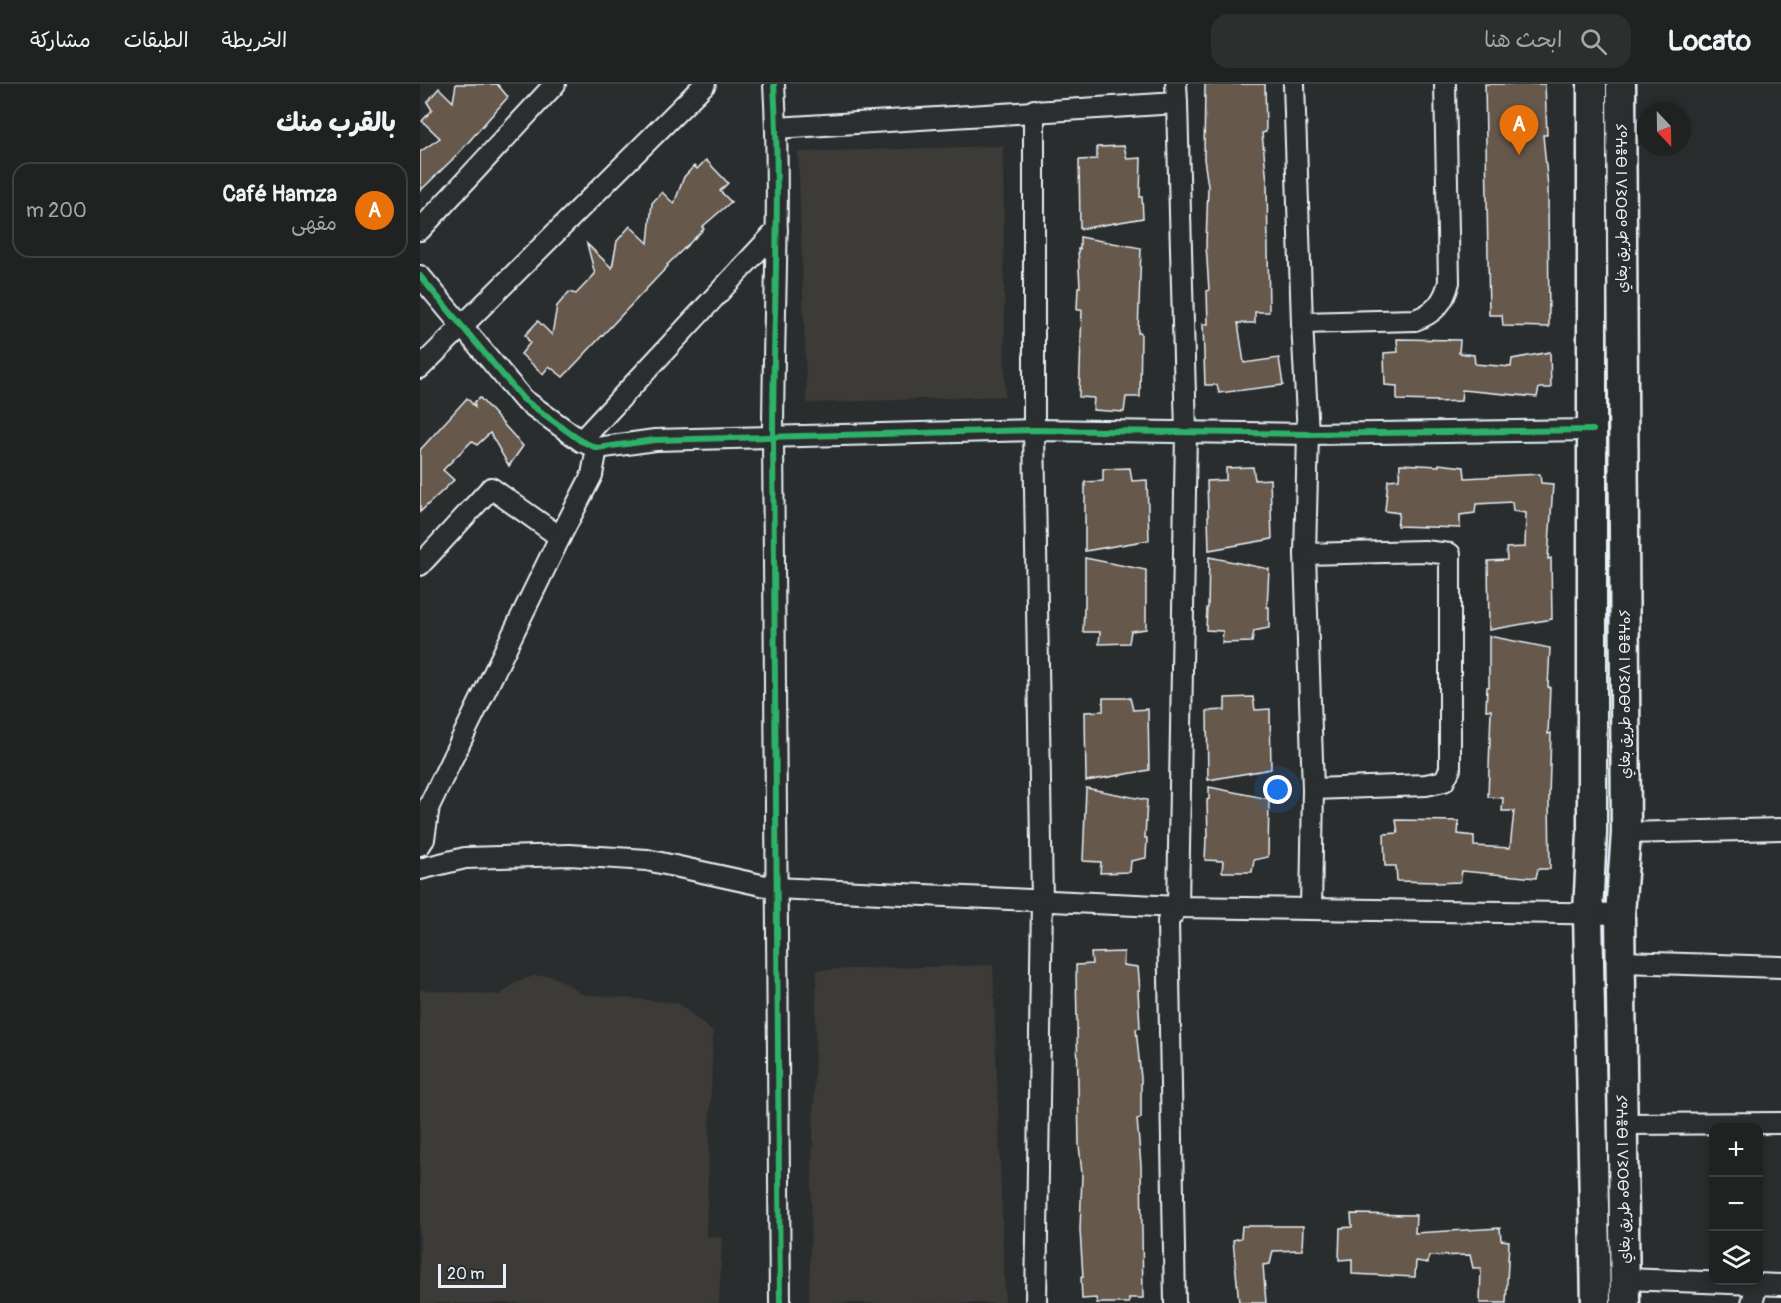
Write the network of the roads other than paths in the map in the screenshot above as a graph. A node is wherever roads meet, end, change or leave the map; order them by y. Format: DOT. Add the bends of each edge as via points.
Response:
graph roads {
  1 [pos="555,84"];
  2 [pos="705,84"];
  3 [pos="774,84"];
  4 [pos="1294,84"];
  5 [pos="1445,84"];
  6 [pos="1592,84"];
  7 [pos="1621,84"];
  8 [pos="1177,94"];
  9 [pos="1034,111"];
  10 [pos="777,128"];
  11 [pos="420,230"];
  12 [pos="777,230"];
  13 [pos="420,276"];
  14 [pos="1302,324"];
  15 [pos="461,327"];
  16 [pos="420,368"];
  17 [pos="1034,430"];
  18 [pos="1593,430"];
  19 [pos="1186,432"];
  20 [pos="1308,434"];
  21 [pos="773,436"];
  22 [pos="589,445"];
  23 [pos="560,537"];
  24 [pos="1305,554"];
  25 [pos="420,565"];
  26 [pos="1313,789"];
  27 [pos="424,802"];
  28 [pos="1781,829"];
  29 [pos="1626,833"];
  30 [pos="420,845"];
  31 [pos="420,869"];
  32 [pos="776,888"];
  33 [pos="1042,900"];
  34 [pos="1178,907"];
  35 [pos="1311,909"];
  36 [pos="1588,913"];
  37 [pos="1620,914"];
  38 [pos="1622,962"];
  39 [pos="1781,967"];
  40 [pos="1781,1123"];
  41 [pos="1623,1124"];
  42 [pos="1781,1285"];
  43 [pos="1625,1291"];
  44 [pos="1755,1294"];
  45 [pos="780,1303"];
  46 [pos="1036,1303"];
  47 [pos="1175,1303"];
  48 [pos="1596,1303"];
  1 -- 11 [label="street"];
  2 -- 15 [label="street"];
  3 -- 10 [label="street"];
  4 -- 14 [label="street"];
  5 -- 14 [label="street" via="1449,282 1442,303 1415,320"];
  6 -- 18 [label="main road, طريق بغاي ⴰⴱⵔⵉⴷ ⵏ ⴱⴻⵖⴰⵢ"];
  7 -- 29 [label="main road, طريق بغاي ⴰⴱⵔⵉⴷ ⵏ ⴱⴻⵖⴰⵢ"];
  8 -- 9 [label="street"];
  8 -- 19 [label="street"];
  9 -- 10 [label="street"];
  9 -- 17 [label="street"];
  10 -- 12 [label="street"];
  12 -- 21 [label="street"];
  12 -- 22 [label="street"];
  13 -- 15 [label="street"];
  14 -- 20 [label="street"];
  15 -- 16 [label="street"];
  15 -- 22 [label="street" via="524,399"];
  17 -- 19 [label="street"];
  17 -- 21 [label="street"];
  17 -- 33 [label="street"];
  18 -- 20 [label="street"];
  18 -- 36 [label="main road, طريق بغاي ⴰⴱⵔⵉⴷ ⵏ ⴱⴻⵖⴰⵢ" via="1592,832"];
  19 -- 20 [label="street"];
  19 -- 34 [label="street"];
  20 -- 24 [label="street"];
  21 -- 22 [label="street"];
  21 -- 32 [label="street"];
  22 -- 23 [label="street" via="592,475"];
  23 -- 25 [label="street" via="491,488"];
  23 -- 27 [label="street"];
  24 -- 26 [label="street"];
  24 -- 26 [label="street" via="1450,554 1450,770 1444,781"];
  26 -- 35 [label="street"];
  27 -- 30 [label="street" via="424,838"];
  28 -- 29 [label="street"];
  29 -- 37 [label="main road, طريق بغاي ⴰⴱⵔⵉⴷ ⵏ ⴱⴻⵖⴰⵢ"];
  31 -- 32 [label="street" via="465,858 569,855 646,860"];
  32 -- 33 [label="street"];
  32 -- 45 [label="street"];
  33 -- 34 [label="street"];
  33 -- 46 [label="street"];
  34 -- 35 [label="street"];
  34 -- 47 [label="street" via="1168,921"];
  35 -- 36 [label="street"];
  36 -- 37 [label="street"];
  36 -- 48 [label="main road, طريق بغاي ⴰⴱⵔⵉⴷ ⵏ ⴱⴻⵖⴰⵢ"];
  37 -- 38 [label="main road, طريق بغاي ⴰⴱⵔⵉⴷ ⵏ ⴱⴻⵖⴰⵢ"];
  38 -- 39 [label="street"];
  38 -- 41 [label="main road, طريق بغاي ⴰⴱⵔⵉⴷ ⵏ ⴱⴻⵖⴰⵢ"];
  40 -- 41 [label="street"];
  41 -- 43 [label="main road, طريق بغاي ⴰⴱⵔⵉⴷ ⵏ ⴱⴻⵖⴰⵢ"];
  42 -- 44 [label="street"];
  43 -- 44 [label="street"];
}
